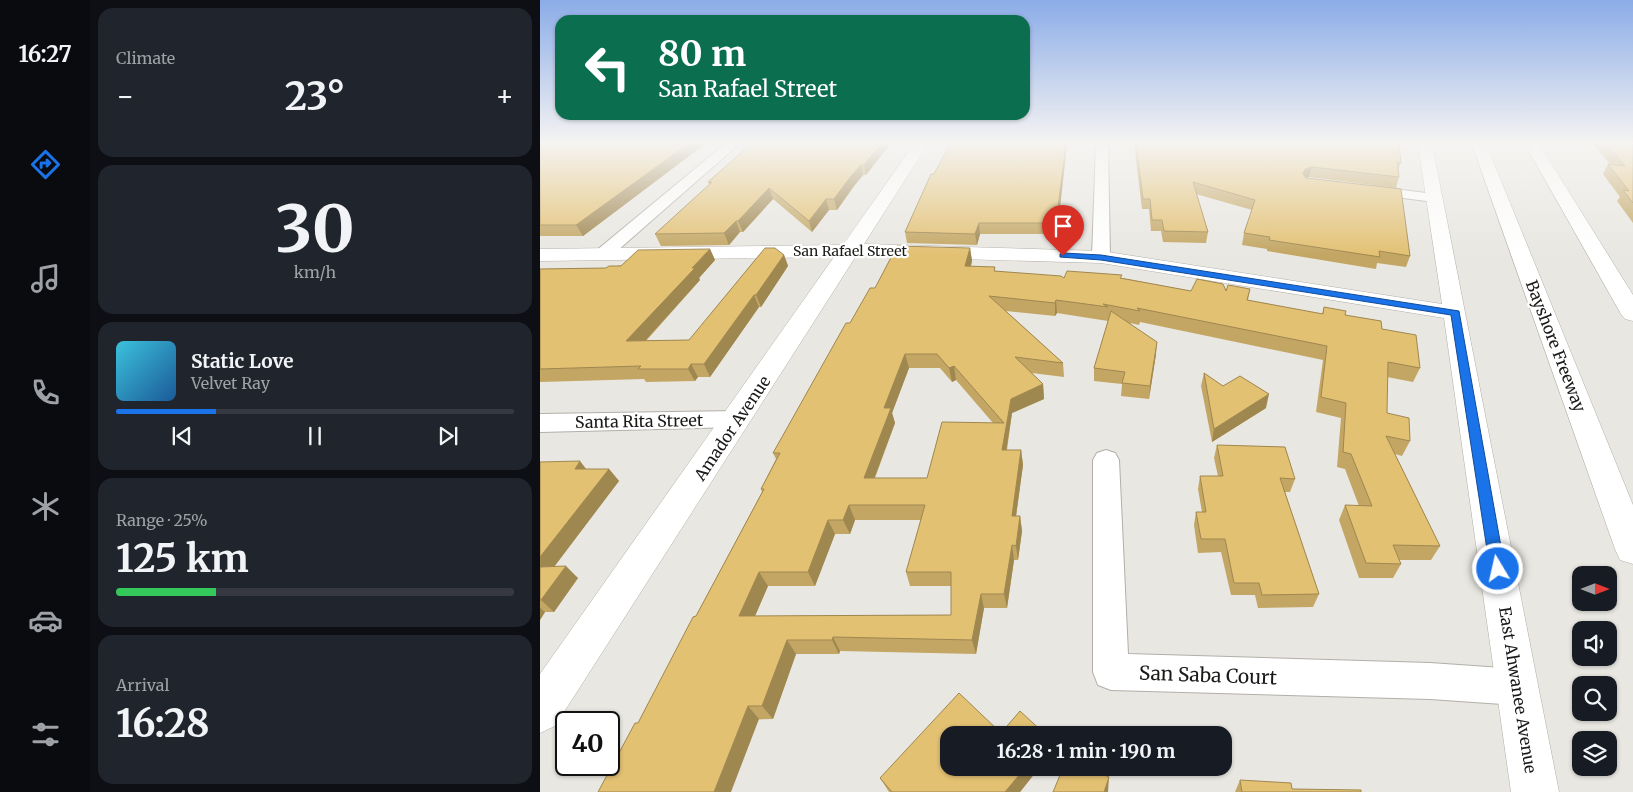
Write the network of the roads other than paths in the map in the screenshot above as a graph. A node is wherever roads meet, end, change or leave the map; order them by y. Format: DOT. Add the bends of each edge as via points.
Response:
graph roads {
  1 [pos="689,181"];
  2 [pos="897,181"];
  3 [pos="1102,181"];
  4 [pos="1431,181"];
  5 [pos="1493,181"];
  6 [pos="1554,181"];
  7 [pos="1357,189"];
  8 [pos="1434,198"];
  9 [pos="852,250"];
  10 [pos="603,254"];
  11 [pos="540,255"];
  12 [pos="1101,257"];
  13 [pos="1455,313"];
  14 [pos="1633,314"];
  15 [pos="738,419"];
  16 [pos="540,423"];
  17 [pos="1106,460"];
  18 [pos="1633,549"];
  19 [pos="1517,687"];
  20 [pos="540,711"];
  21 [pos="1535,792"];
  1 -- 10 [label="street"];
  2 -- 9 [label="main road, Amador Avenue"];
  3 -- 12 [label="street"];
  4 -- 8 [label="main road, East Ahwanee Avenue"];
  5 -- 18 [label="main road, Bayshore Freeway"];
  6 -- 14 [label="main road"];
  7 -- 8 [label="street"];
  8 -- 13 [label="main road, East Ahwanee Avenue"];
  9 -- 10 [label="main road, San Rafael Street"];
  9 -- 12 [label="main road, San Rafael Street"];
  9 -- 15 [label="main road, Amador Avenue"];
  10 -- 11 [label="main road, San Rafael Street"];
  12 -- 13 [label="main road, San Rafael Street"];
  13 -- 19 [label="main road, East Ahwanee Avenue"];
  15 -- 16 [label="street, Santa Rita Street"];
  15 -- 20 [label="main road, Amador Avenue"];
  17 -- 19 [label="street, San Saba Court" via="1111,672 1430,681"];
  19 -- 21 [label="main road, East Ahwanee Avenue"];
}
